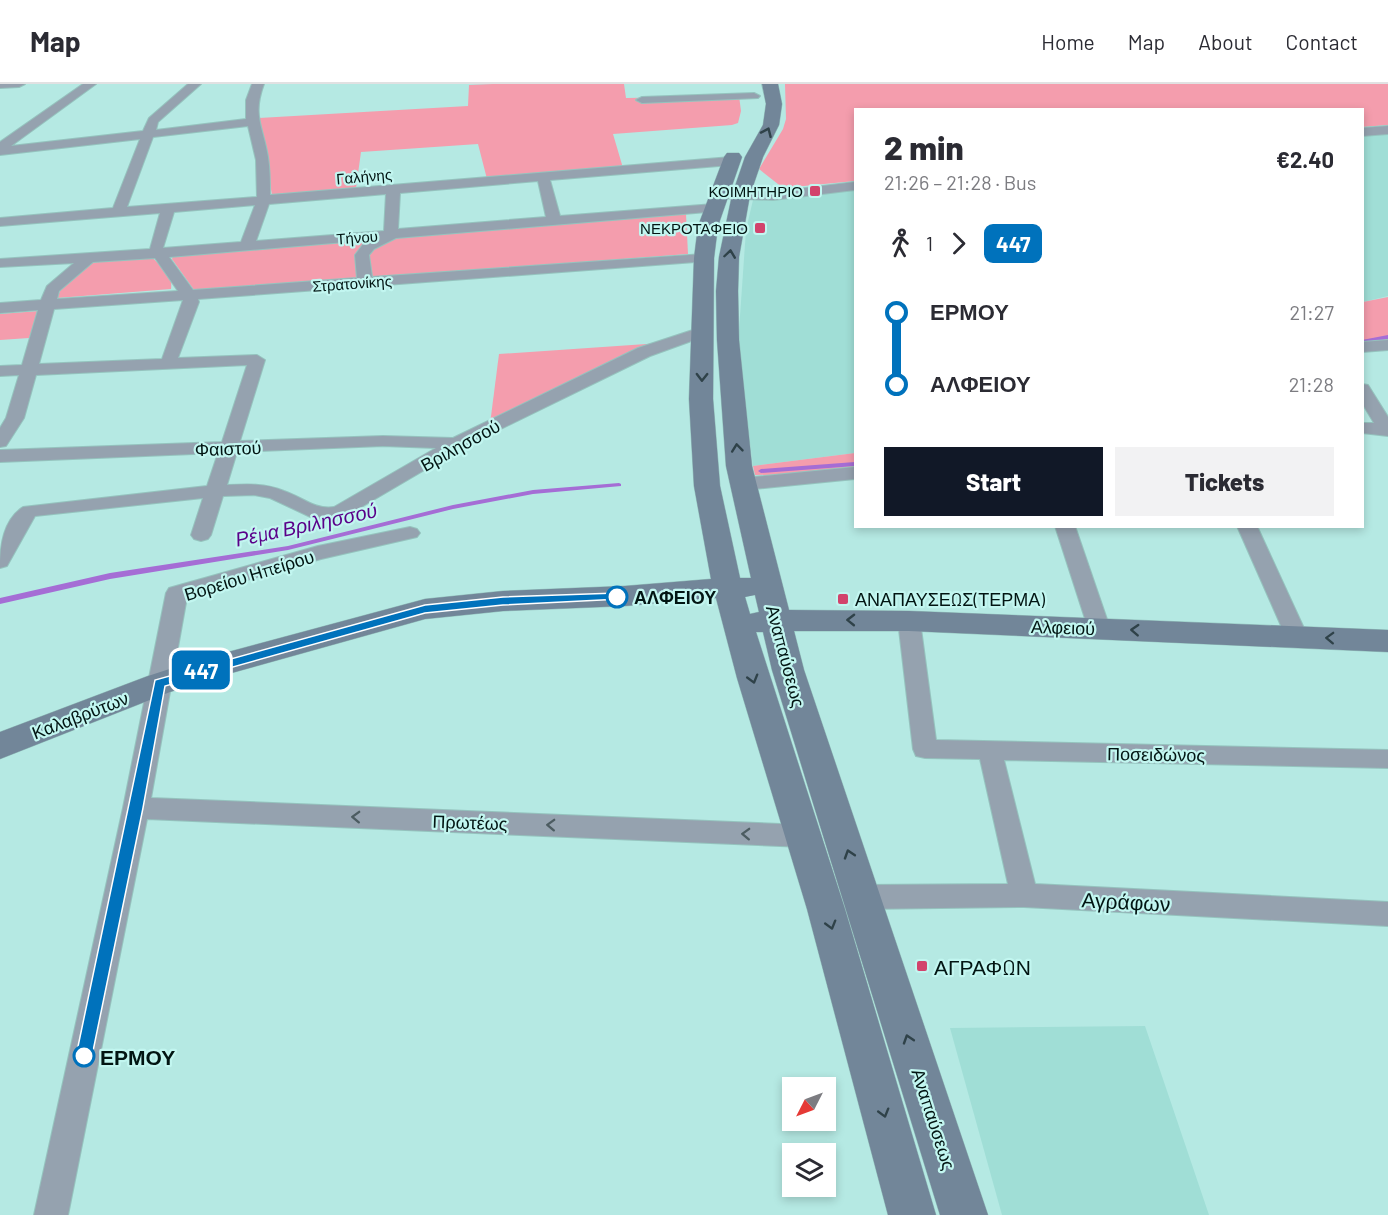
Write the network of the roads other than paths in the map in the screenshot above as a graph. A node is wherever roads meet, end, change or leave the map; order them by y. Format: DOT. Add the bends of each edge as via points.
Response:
graph roads {
  1 [pos="19,84"];
  2 [pos="90,84"];
  3 [pos="195,84"];
  4 [pos="258,84"];
  5 [pos="770,84"];
  6 [pos="0,85"];
  7 [pos="753,90"];
  8 [pos="642,100"];
  9 [pos="754,115"];
  10 [pos="253,122"];
  11 [pos="1388,130"];
  12 [pos="1364,132"];
  13 [pos="148,134"];
  14 [pos="742,141"];
  15 [pos="0,150"];
  16 [pos="731,161"];
  17 [pos="543,177"];
  18 [pos="854,186"];
  19 [pos="393,190"];
  20 [pos="725,199"];
  21 [pos="264,200"];
  22 [pos="168,209"];
  23 [pos="118,213"];
  24 [pos="554,220"];
  25 [pos="0,222"];
  26 [pos="392,235"];
  27 [pos="247,246"];
  28 [pos="160,253"];
  29 [pos="91,256"];
  30 [pos="704,258"];
  31 [pos="52,259"];
  32 [pos="0,263"];
  33 [pos="364,282"];
  34 [pos="190,295"];
  35 [pos="47,305"];
  36 [pos="0,308"];
  37 [pos="702,332"];
  38 [pos="1388,345"];
  39 [pos="1364,347"];
  40 [pos="168,364"];
  41 [pos="28,370"];
  42 [pos="0,371"];
  43 [pos="1364,392"];
  44 [pos="1385,421"];
  45 [pos="1364,427"];
  46 [pos="0,442"];
  47 [pos="456,444"];
  48 [pos="229,448"];
  49 [pos="0,456"];
  50 [pos="854,473"];
  51 [pos="743,484"];
  52 [pos="215,491"];
  53 [pos="1066,528"];
  54 [pos="1248,528"];
  55 [pos="410,533"];
  56 [pos="201,535"];
  57 [pos="0,561"];
  58 [pos="772,603"];
  59 [pos="733,605"];
  60 [pos="909,621"];
  61 [pos="1099,628"];
  62 [pos="1297,637"];
  63 [pos="1388,641"];
  64 [pos="159,684"];
  65 [pos="0,746"];
  66 [pos="990,751"];
  67 [pos="1388,759"];
  68 [pos="136,808"];
  69 [pos="804,836"];
  70 [pos="1024,895"];
  71 [pos="863,897"];
  72 [pos="1388,914"];
  73 [pos="51,1215"];
  74 [pos="912,1215"];
  75 [pos="964,1215"];
  1 -- 6 [label="street"];
  2 -- 15 [label="street"];
  3 -- 13 [label="street" via="153,121"];
  4 -- 10 [label="street" via="252,100"];
  20 -- 5 [label="main road, Αναπαύσεως, one-way" via="771,125 774,104"];
  7 -- 8 [label="street"];
  7 -- 9 [label="main road"];
  10 -- 13 [label="street"];
  10 -- 21 [label="street" via="262,160"];
  11 -- 12 [label="street"];
  13 -- 15 [label="street"];
  13 -- 23 [label="street"];
  14 -- 16 [label="main road, Αναπαύσεως"];
  16 -- 17 [label="street, Γαλήνης"];
  16 -- 20 [label="main road, Αναπαύσεως"];
  17 -- 19 [label="street, Γαλήνης"];
  17 -- 24 [label="street"];
  18 -- 20 [label="street, Τήνου"];
  19 -- 21 [label="street, Γαλήνης"];
  19 -- 26 [label="street"];
  20 -- 24 [label="street, Τήνου"];
  20 -- 30 [label="main road, Αναπαύσεως" via="708,226"];
  51 -- 20 [label="main road, Αναπαύσεως, one-way" via="732,399 736,293"];
  21 -- 22 [label="street, Γαλήνης"];
  21 -- 27 [label="street"];
  22 -- 23 [label="street, Γαλήνης"];
  22 -- 28 [label="street" via="156,248"];
  23 -- 25 [label="street, Γαλήνης"];
  24 -- 26 [label="street, Τήνου"];
  26 -- 27 [label="street, Τήνου"];
  26 -- 33 [label="street" via="369,246 362,255"];
  27 -- 28 [label="street, Τήνου"];
  28 -- 29 [label="street, Τήνου"];
  28 -- 34 [label="street"];
  29 -- 31 [label="street, Τήνου"];
  29 -- 35 [label="street" via="53,286"];
  30 -- 33 [label="street, Στρατονίκης"];
  30 -- 37 [label="main road, Αναπαύσεως"];
  31 -- 32 [label="street, Τήνου"];
  31 -- 35 [label="street" via="35,294"];
  33 -- 34 [label="street, Στρατονίκης"];
  34 -- 35 [label="street, Στρατονίκης"];
  34 -- 40 [label="street" via="190,307"];
  35 -- 36 [label="street, Στρατονίκης"];
  35 -- 41 [label="street"];
  37 -- 47 [label="street, Βριλησσού" via="625,361"];
  37 -- 59 [label="main road, Αναπαύσεως, one-way" via="705,466"];
  38 -- 39 [label="street"];
  40 -- 41 [label="street"];
  40 -- 48 [label="street" via="257,360"];
  41 -- 42 [label="street"];
  41 -- 46 [label="street" via="15,418"];
  43 -- 44 [label="street"];
  44 -- 45 [label="street"];
  47 -- 48 [label="street, Φαιστού" via="423,441"];
  47 -- 52 [label="street, Βριλησσού" via="360,502 331,515 311,512 261,490"];
  48 -- 49 [label="street, Φαιστού"];
  48 -- 52 [label="street"];
  50 -- 51 [label="street"];
  51 -- 58 [label="main road, Αναπαύσεως"];
  52 -- 56 [label="street"];
  52 -- 57 [label="street, Βριλησσού" via="30,511 24,515"];
  53 -- 61 [label="street"];
  54 -- 62 [label="street"];
  55 -- 64 [label="street, Βορείου Ηπείρου" via="318,553 177,594"];
  58 -- 59 [label="main road, Αλφειού"];
  60 -- 58 [label="main road, Αλφειού, one-way"];
  71 -- 58 [label="main road, Αναπαύσεως, one-way" via="803,720"];
  59 -- 64 [label="main road, Αλφειού" via="675,604 625,596 434,608"];
  59 -- 69 [label="main road, Αναπαύσεως, one-way"];
  60 -- 61 [label="main road, Αλφειού"];
  60 -- 66 [label="street, Ποσειδώνος" via="925,749"];
  62 -- 61 [label="main road, Αλφειού, one-way"];
  63 -- 62 [label="main road, Αλφειού, one-way"];
  64 -- 65 [label="main road, Καλαβρύτων"];
  64 -- 68 [label="street, Βορείου Ηπείρου"];
  66 -- 67 [label="street, Ποσειδώνος"];
  66 -- 70 [label="street"];
  69 -- 68 [label="street, Πρωτέως, one-way"];
  68 -- 73 [label="street, Βορείου Ηπείρου"];
  69 -- 74 [label="main road, Αναπαύσεως, one-way"];
  70 -- 71 [label="street, Αγράφων"];
  70 -- 72 [label="street, Αγράφων"];
  75 -- 71 [label="main road, Αναπαύσεως, one-way"];
}
